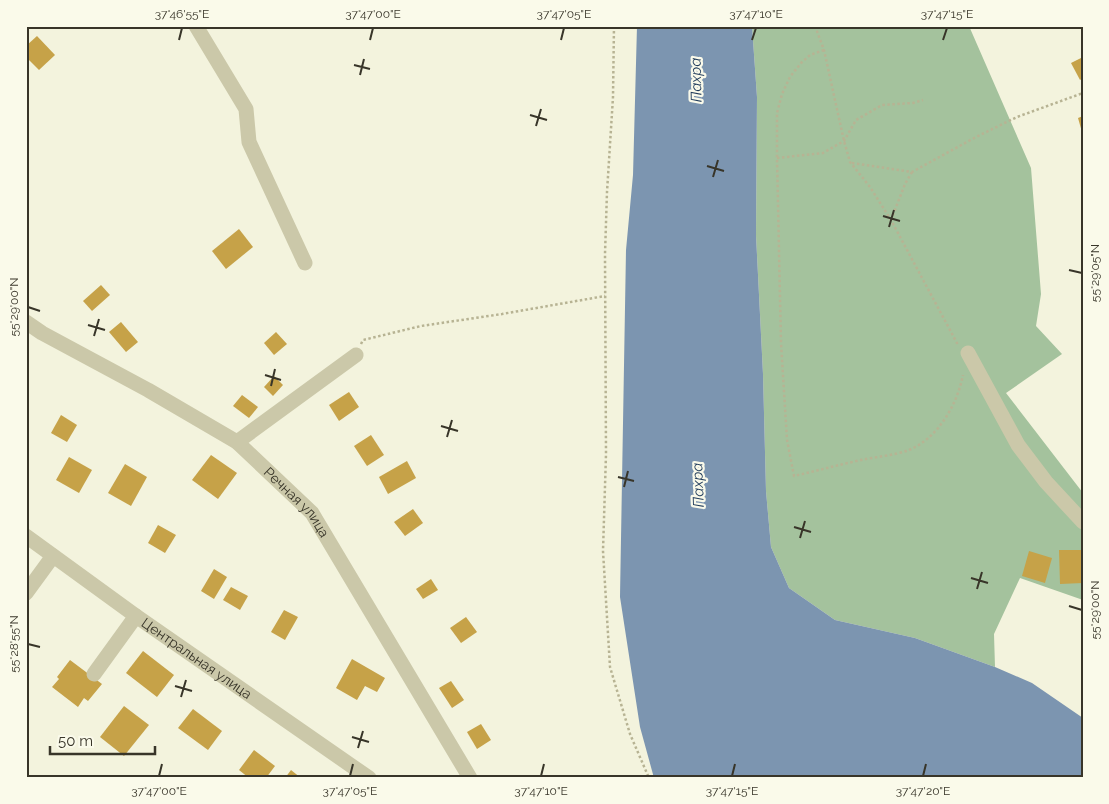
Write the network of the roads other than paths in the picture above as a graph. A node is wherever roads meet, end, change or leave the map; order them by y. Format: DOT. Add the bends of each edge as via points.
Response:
graph roads {
  1 [pos="196,26"];
  2 [pos="305,263"];
  3 [pos="26,322"];
  4 [pos="968,353"];
  5 [pos="356,355"];
  6 [pos="237,442"];
  7 [pos="1083,522"];
  8 [pos="26,536"];
  9 [pos="53,556"];
  10 [pos="26,593"];
  11 [pos="136,616"];
  12 [pos="94,674"];
  13 [pos="369,778"];
  14 [pos="470,778"];
  1 -- 2 [label="street" via="246,109 248,142"];
  3 -- 6 [label="street, Речная улица"];
  4 -- 7 [label="street" via="1018,445"];
  5 -- 6 [label="street"];
  6 -- 14 [label="street, Речная улица" via="312,513"];
  8 -- 9 [label="street, Центральная улица"];
  9 -- 10 [label="street"];
  9 -- 11 [label="street, Центральная улица"];
  11 -- 12 [label="street"];
  11 -- 13 [label="street, Центральная улица"];
}
